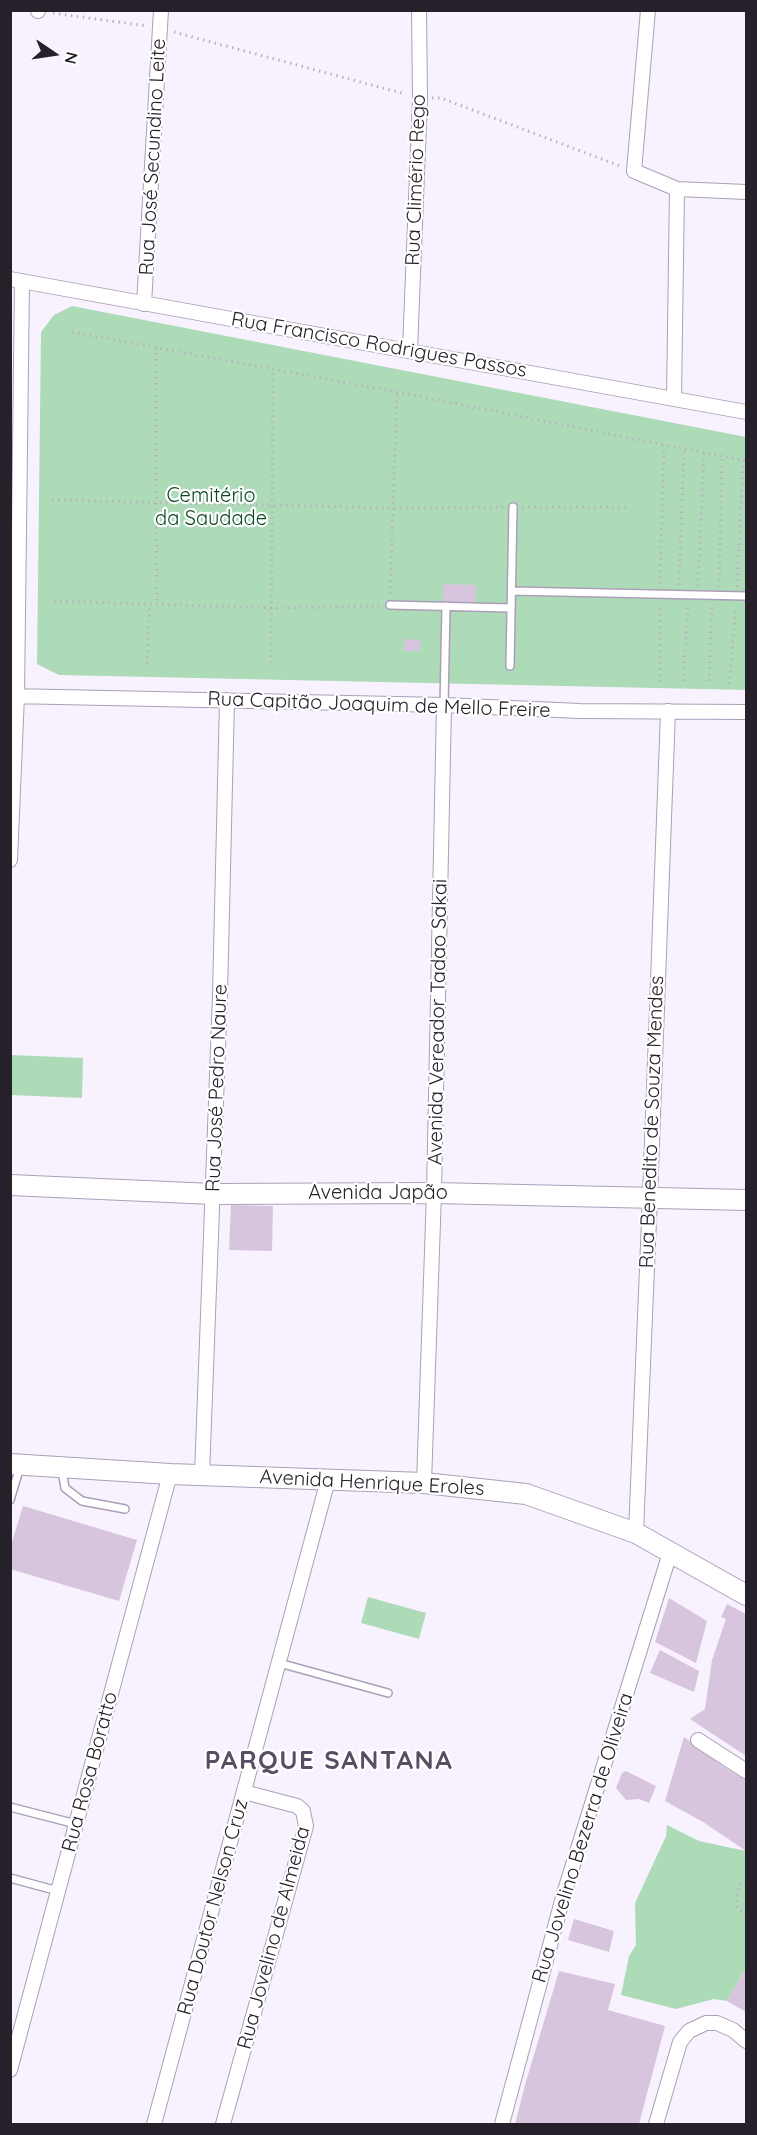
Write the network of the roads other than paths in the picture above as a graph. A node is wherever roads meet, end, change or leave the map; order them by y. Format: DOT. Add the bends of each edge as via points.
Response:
graph roads {
  1 [pos="161,10"];
  2 [pos="419,10"];
  3 [pos="648,10"];
  4 [pos="677,189"];
  5 [pos="747,192"];
  6 [pos="16,280"];
  7 [pos="144,304"];
  8 [pos="410,350"];
  9 [pos="674,399"];
  10 [pos="747,412"];
  11 [pos="513,507"];
  12 [pos="512,591"];
  13 [pos="747,596"];
  14 [pos="390,605"];
  15 [pos="446,606"];
  16 [pos="510,608"];
  17 [pos="510,666"];
  18 [pos="14,696"];
  19 [pos="227,700"];
  20 [pos="444,705"];
  21 [pos="668,711"];
  22 [pos="747,712"];
  23 [pos="10,860"];
  24 [pos="10,1185"];
  25 [pos="434,1193"];
  26 [pos="213,1194"];
  27 [pos="650,1196"];
  28 [pos="747,1200"];
  29 [pos="16,1465"];
  30 [pos="62,1467"];
  31 [pos="170,1474"];
  32 [pos="202,1475"];
  33 [pos="328,1480"];
  34 [pos="424,1483"];
  35 [pos="10,1500"];
  36 [pos="125,1509"];
  37 [pos="636,1533"];
  38 [pos="670,1553"];
  39 [pos="747,1595"];
  40 [pos="279,1663"];
  41 [pos="388,1693"];
  42 [pos="698,1740"];
  43 [pos="747,1771"];
  44 [pos="244,1792"];
  45 [pos="10,1807"];
  46 [pos="76,1824"];
  47 [pos="10,1878"];
  48 [pos="58,1891"];
  49 [pos="747,2041"];
  50 [pos="10,2070"];
  51 [pos="154,2124"];
  52 [pos="223,2124"];
  53 [pos="502,2124"];
  54 [pos="656,2124"];
  1 -- 7 [label="street, Rua José Secundino Leite"];
  2 -- 8 [label="street, Rua Climério Rego" via="420,98"];
  3 -- 4 [label="street" via="634,171"];
  4 -- 5 [label="street"];
  4 -- 9 [label="street"];
  6 -- 7 [label="street, Rua Francisco Rodrigues Passos"];
  6 -- 18 [label="street"];
  7 -- 8 [label="street, Rua Francisco Rodrigues Passos"];
  8 -- 9 [label="street, Rua Francisco Rodrigues Passos"];
  9 -- 10 [label="street, Rua Francisco Rodrigues Passos"];
  11 -- 12 [label="lane"];
  12 -- 13 [label="lane"];
  12 -- 16 [label="lane"];
  14 -- 15 [label="lane"];
  15 -- 16 [label="lane"];
  15 -- 20 [label="lane"];
  16 -- 17 [label="lane"];
  18 -- 19 [label="street, Rua Capitão Joaquim de Mello Freire"];
  18 -- 23 [label="street"];
  19 -- 20 [label="street, Rua Capitão Joaquim de Mello Freire"];
  19 -- 26 [label="street, Rua José Pedro Naure"];
  20 -- 21 [label="street, Rua Capitão Joaquim de Mello Freire"];
  20 -- 25 [label="street, Avenida Vereador Tadao Sakai"];
  21 -- 22 [label="street, Rua Capitão Joaquim de Mello Freire"];
  21 -- 27 [label="street, Rua Benedito de Souza Mendes"];
  24 -- 26 [label="main road, Avenida Japão"];
  25 -- 26 [label="main road, Avenida Japão"];
  25 -- 27 [label="main road, Avenida Japão"];
  25 -- 34 [label="street, Avenida Vereador Tadao Sakai"];
  26 -- 32 [label="street, Rua José Pedro Naure"];
  27 -- 28 [label="main road, Avenida Japão"];
  27 -- 37 [label="street, Rua Benedito de Souza Mendes"];
  29 -- 30 [label="main road, Avenida Henrique Eroles"];
  29 -- 35 [label="lane"];
  30 -- 31 [label="main road, Avenida Henrique Eroles"];
  30 -- 36 [label="lane" via="65,1488 82,1501"];
  31 -- 32 [label="main road, Avenida Henrique Eroles"];
  31 -- 46 [label="street, Rua Rosa Boratto"];
  32 -- 33 [label="main road, Avenida Henrique Eroles"];
  33 -- 34 [label="main road, Avenida Henrique Eroles"];
  33 -- 40 [label="street, Rua Doutor Nelson Cruz"];
  34 -- 37 [label="main road, Avenida Henrique Eroles" via="525,1494"];
  37 -- 38 [label="main road, Avenida Henrique Eroles"];
  38 -- 39 [label="main road, Avenida Henrique Eroles"];
  38 -- 53 [label="street, Rua Jovelino Bezerra de Oliveira" via="563,1897"];
  40 -- 41 [label="lane"];
  40 -- 44 [label="street, Rua Doutor Nelson Cruz"];
  42 -- 43 [label="street"];
  44 -- 51 [label="street, Rua Doutor Nelson Cruz"];
  44 -- 52 [label="street, Rua Jovelino de Almeida" via="297,1806 303,1811 306,1826"];
  45 -- 46 [label="lane"];
  46 -- 48 [label="street, Rua Rosa Boratto"];
  47 -- 48 [label="lane"];
  48 -- 50 [label="street, Rua Rosa Boratto"];
  49 -- 54 [label="street" via="717,2024 706,2023 689,2031 680,2042"];
}
